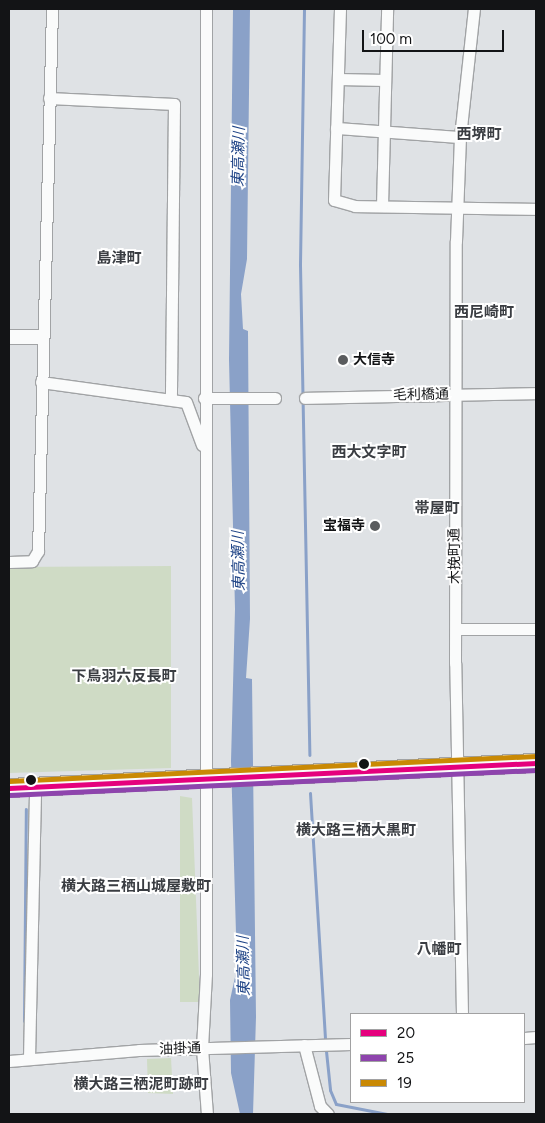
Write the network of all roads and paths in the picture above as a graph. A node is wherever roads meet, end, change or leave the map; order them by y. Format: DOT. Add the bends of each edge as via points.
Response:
graph roads {
  1 [pos="52,9"];
  2 [pos="206,9"];
  3 [pos="340,9"];
  4 [pos="386,9"];
  5 [pos="474,9"];
  6 [pos="338,79"];
  7 [pos="384,80"];
  8 [pos="49,98"];
  9 [pos="336,128"];
  10 [pos="383,132"];
  11 [pos="460,137"];
  12 [pos="382,206"];
  13 [pos="457,206"];
  14 [pos="536,208"];
  15 [pos="9,337"];
  16 [pos="42,337"];
  17 [pos="42,382"];
  18 [pos="536,393"];
  19 [pos="456,394"];
  20 [pos="171,398"];
  21 [pos="206,398"];
  22 [pos="272,398"];
  23 [pos="305,398"];
  24 [pos="203,447"];
  25 [pos="9,562"];
  26 [pos="456,630"];
  27 [pos="536,630"];
  28 [pos="536,763"];
  29 [pos="458,766"];
  30 [pos="209,777"];
  31 [pos="35,787"];
  32 [pos="9,788"];
  33 [pos="462,1013"];
  34 [pos="350,1044"];
  35 [pos="304,1045"];
  36 [pos="202,1048"];
  37 [pos="30,1058"];
  38 [pos="9,1061"];
  39 [pos="207,1114"];
  40 [pos="328,1114"];
  1 -- 8 [label="street"];
  2 -- 21 [label="street"];
  3 -- 6 [label="street"];
  4 -- 7 [label="street"];
  5 -- 11 [label="street, 木挽町通"];
  6 -- 7 [label="street"];
  6 -- 9 [label="street"];
  7 -- 10 [label="street"];
  8 -- 16 [label="street"];
  8 -- 20 [label="street" via="174,104"];
  9 -- 10 [label="street"];
  9 -- 12 [label="street" via="334,200"];
  10 -- 11 [label="street"];
  10 -- 12 [label="street"];
  11 -- 13 [label="street, 木挽町通"];
  12 -- 13 [label="street"];
  13 -- 14 [label="street"];
  13 -- 19 [label="street, 木挽町通"];
  15 -- 16 [label="street"];
  16 -- 17 [label="street"];
  17 -- 20 [label="street"];
  17 -- 25 [label="street" via="38,552 32,561"];
  18 -- 19 [label="street, 毛利橋通"];
  19 -- 23 [label="street, 毛利橋通"];
  19 -- 26 [label="street, 木挽町通"];
  20 -- 24 [label="street" via="186,402"];
  21 -- 22 [label="street"];
  21 -- 24 [label="street"];
  24 -- 30 [label="street"];
  26 -- 27 [label="street"];
  26 -- 29 [label="street, 木挽町通"];
  28 -- 29 [label="main road"];
  29 -- 30 [label="main road"];
  29 -- 33 [label="street, 木挽町通"];
  30 -- 31 [label="main road"];
  30 -- 36 [label="street"];
  31 -- 32 [label="main road"];
  31 -- 37 [label="street"];
  34 -- 35 [label="street, 油掛通"];
  35 -- 36 [label="street, 油掛通"];
  35 -- 40 [label="street" via="320,1106"];
  36 -- 37 [label="street, 油掛通"];
  36 -- 39 [label="street"];
  37 -- 38 [label="street, 油掛通"];
}
